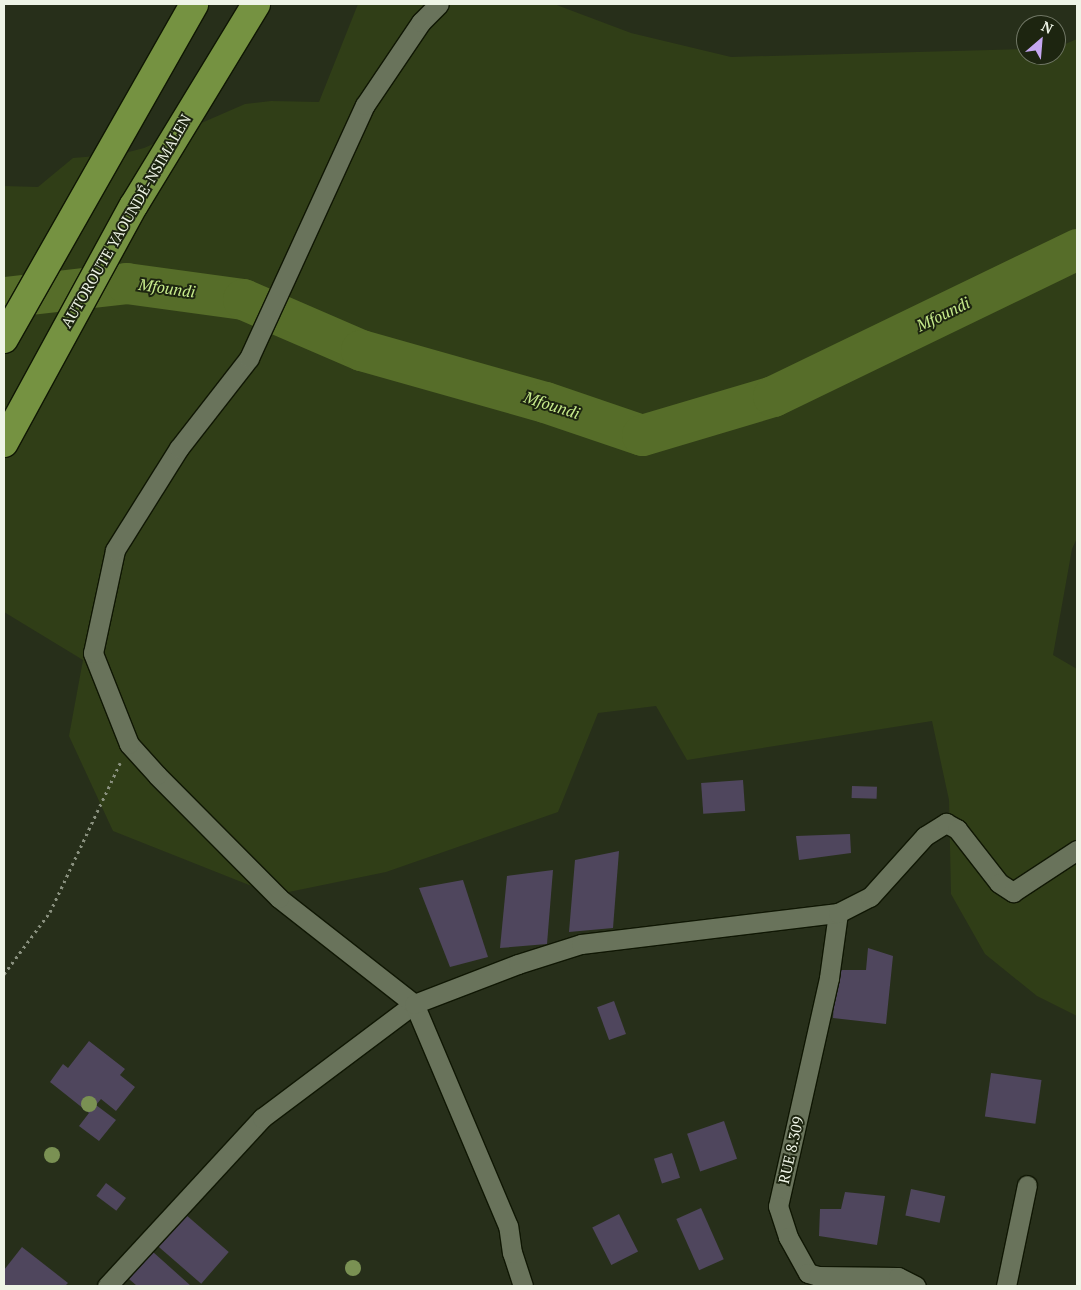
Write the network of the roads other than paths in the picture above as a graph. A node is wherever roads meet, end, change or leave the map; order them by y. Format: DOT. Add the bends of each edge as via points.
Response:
graph roads {
  1 [pos="256,4"];
  2 [pos="439,4"];
  3 [pos="193,5"];
  4 [pos="4,339"];
  5 [pos="4,443"];
  6 [pos="1077,850"];
  7 [pos="838,913"];
  8 [pos="414,1004"];
  9 [pos="1027,1185"];
  10 [pos="107,1286"];
  11 [pos="523,1286"];
  12 [pos="916,1286"];
  13 [pos="1006,1286"];
  1 -- 5 [label="highway, AUTOROUTE YAOUNDÉ-NSIMALEN" via="134,205"];
  2 -- 8 [label="street" via="421,22 366,105 249,358 179,448 115,550 93,652 130,744 279,898"];
  3 -- 4 [label="highway"];
  6 -- 7 [label="street" via="1013,892 999,883 957,829 946,823 925,836 870,897"];
  7 -- 8 [label="street" via="581,944"];
  7 -- 12 [label="street, RUE 8.309" via="829,978 778,1206 788,1237 808,1273 818,1276 898,1277"];
  8 -- 10 [label="street" via="262,1118"];
  8 -- 11 [label="street" via="508,1226 512,1253"];
  9 -- 13 [label="street"];
}
